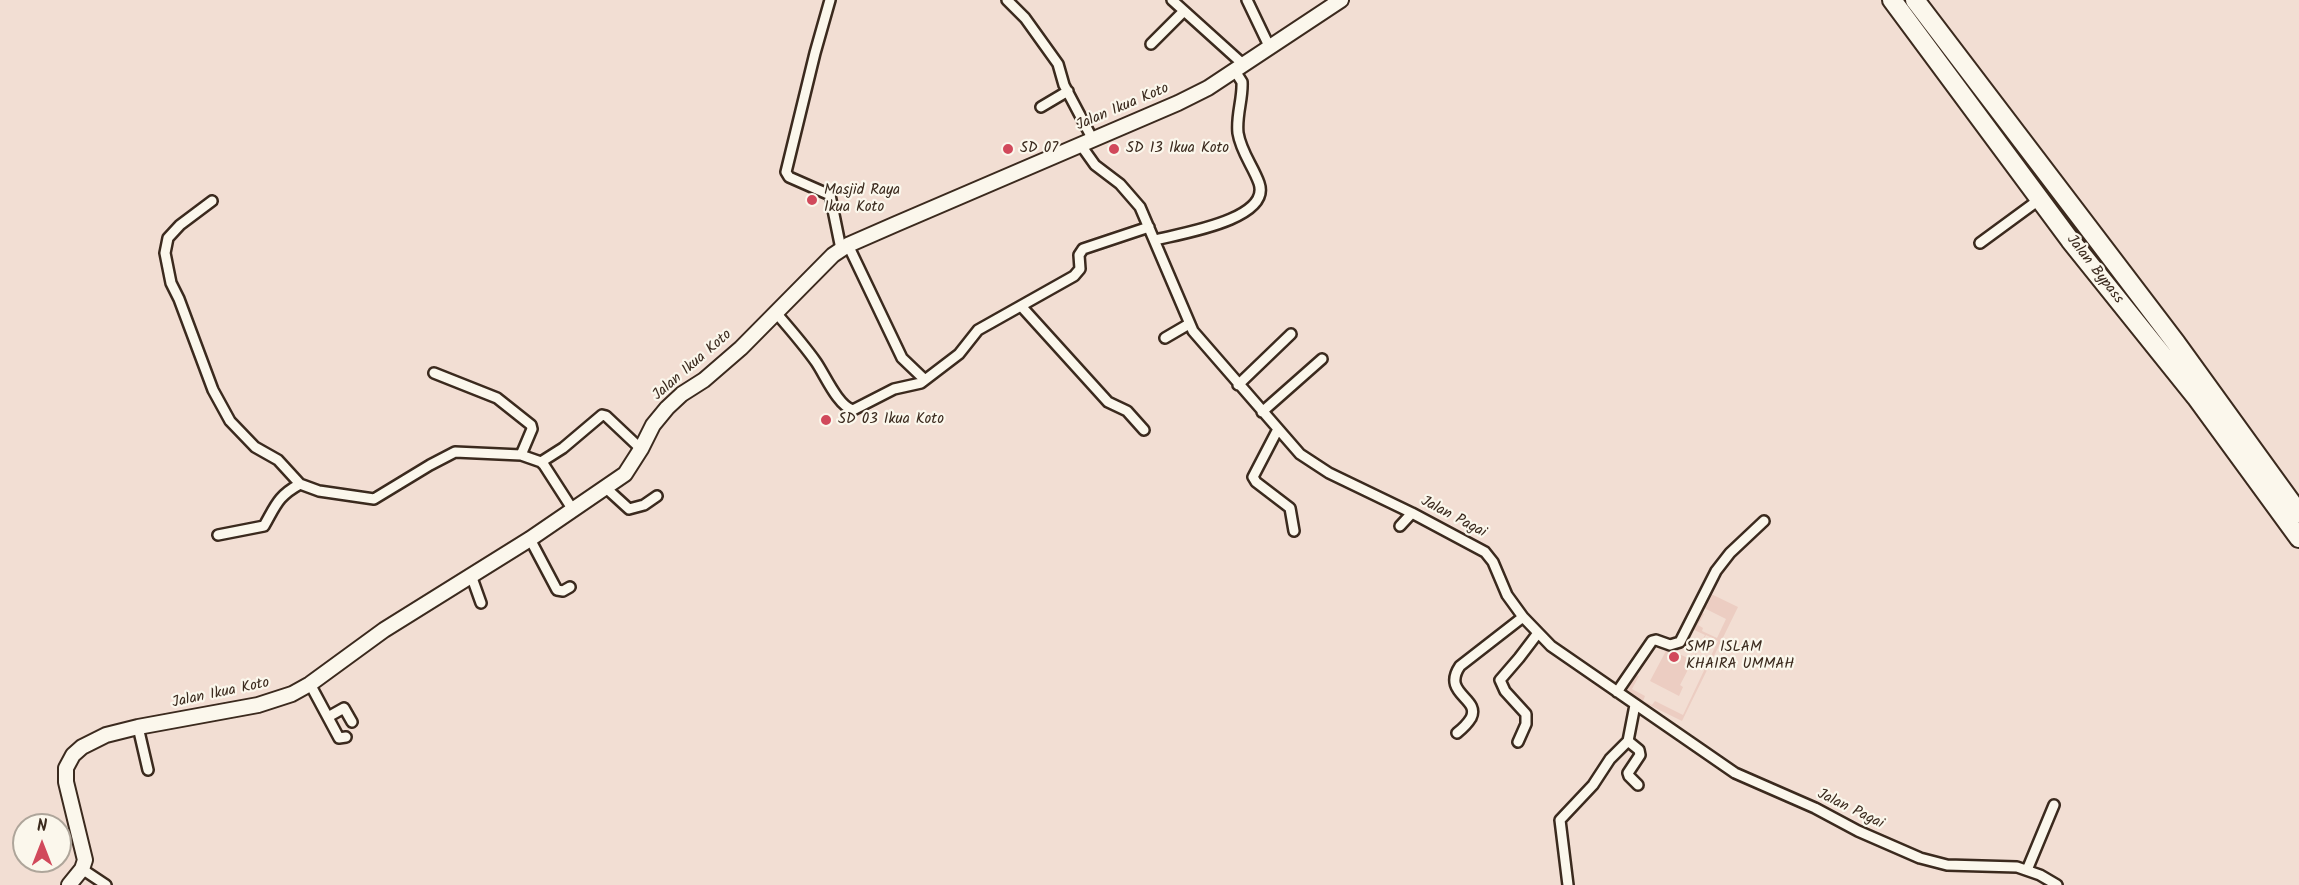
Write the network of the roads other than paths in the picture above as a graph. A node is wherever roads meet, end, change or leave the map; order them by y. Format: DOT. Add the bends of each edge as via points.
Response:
graph roads {
  1 [pos="830,0"];
  2 [pos="1007,0"];
  3 [pos="1172,0"];
  4 [pos="1247,0"];
  5 [pos="1341,0"];
  6 [pos="1892,0"];
  7 [pos="1915,0"];
  8 [pos="1184,11"];
  9 [pos="1151,44"];
  10 [pos="1270,48"];
  11 [pos="1239,68"];
  12 [pos="1068,91"];
  13 [pos="1041,107"];
  14 [pos="1086,141"];
  15 [pos="2040,199"];
  16 [pos="212,201"];
  17 [pos="1149,227"];
  18 [pos="1155,240"];
  19 [pos="1980,243"];
  20 [pos="844,247"];
  21 [pos="1021,306"];
  22 [pos="777,314"];
  23 [pos="1189,324"];
  24 [pos="1291,334"];
  25 [pos="1165,338"];
  26 [pos="1322,359"];
  27 [pos="434,373"];
  28 [pos="925,380"];
  29 [pos="1238,385"];
  30 [pos="1263,412"];
  31 [pos="1278,429"];
  32 [pos="1144,430"];
  33 [pos="641,449"];
  34 [pos="521,455"];
  35 [pos="541,462"];
  36 [pos="300,484"];
  37 [pos="606,488"];
  38 [pos="657,496"];
  39 [pos="573,510"];
  40 [pos="1412,513"];
  41 [pos="2299,513"];
  42 [pos="1764,521"];
  43 [pos="1400,526"];
  44 [pos="1294,531"];
  45 [pos="218,535"];
  46 [pos="2299,538"];
  47 [pos="530,539"];
  48 [pos="471,575"];
  49 [pos="570,587"];
  50 [pos="481,603"];
  51 [pos="1523,617"];
  52 [pos="1538,633"];
  53 [pos="310,684"];
  54 [pos="1617,692"];
  55 [pos="1635,705"];
  56 [pos="328,717"];
  57 [pos="352,722"];
  58 [pos="138,727"];
  59 [pos="1457,733"];
  60 [pos="346,737"];
  61 [pos="1628,741"];
  62 [pos="1518,742"];
  63 [pos="148,770"];
  64 [pos="1638,784"];
  65 [pos="2054,806"];
  66 [pos="82,869"];
  67 [pos="2027,870"];
  68 [pos="69,885"];
  69 [pos="106,885"];
  70 [pos="1568,885"];
  71 [pos="2057,885"];
  1 -- 20 [label="street" via="786,172 789,177 830,195"];
  2 -- 12 [label="street, Jalan Pagai" via="1050,52"];
  3 -- 8 [label="street"];
  4 -- 10 [label="street"];
  5 -- 10 [label="street, Jalan Ikua Koto"];
  6 -- 15 [label="highway, Jalan Bypass"];
  7 -- 41 [label="highway" via="2176,343"];
  8 -- 9 [label="street"];
  8 -- 11 [label="street"];
  10 -- 11 [label="street, Jalan Ikua Koto"];
  11 -- 14 [label="street, Jalan Ikua Koto" via="1178,103"];
  11 -- 18 [label="street" via="1242,82 1238,135 1261,193 1251,208 1229,221"];
  12 -- 13 [label="street"];
  12 -- 14 [label="street, Jalan Pagai"];
  14 -- 17 [label="street, Jalan Pagai" via="1095,165 1131,196"];
  14 -- 20 [label="street, Jalan Ikua Koto"];
  15 -- 19 [label="street"];
  15 -- 46 [label="highway, Jalan Bypass" via="2196,397"];
  16 -- 36 [label="street" via="168,238 165,253 171,283 213,390 230,421 255,447 278,460"];
  17 -- 18 [label="street, Jalan Pagai"];
  17 -- 21 [label="street" via="1083,249 1078,272"];
  18 -- 23 [label="street, Jalan Pagai"];
  20 -- 22 [label="street, Jalan Ikua Koto" via="816,269"];
  20 -- 28 [label="street" via="902,358"];
  21 -- 28 [label="street" via="978,330 958,354"];
  21 -- 32 [label="street" via="1108,402 1127,411"];
  22 -- 28 [label="street" via="849,409 882,393"];
  22 -- 33 [label="street, Jalan Ikua Koto" via="667,408"];
  23 -- 25 [label="street"];
  23 -- 29 [label="street, Jalan Pagai"];
  24 -- 29 [label="street"];
  26 -- 30 [label="street"];
  27 -- 34 [label="street" via="497,398 531,425"];
  29 -- 30 [label="street, Jalan Pagai"];
  30 -- 31 [label="street, Jalan Pagai"];
  31 -- 40 [label="street, Jalan Pagai" via="1311,462"];
  31 -- 44 [label="street" via="1253,477 1290,508"];
  33 -- 35 [label="street" via="602,415"];
  33 -- 37 [label="street, Jalan Ikua Koto" via="625,474"];
  34 -- 35 [label="street"];
  34 -- 36 [label="street" via="455,452 374,499 319,491"];
  35 -- 39 [label="street"];
  36 -- 45 [label="street" via="281,496 264,526"];
  37 -- 38 [label="street" via="629,509 637,509"];
  37 -- 39 [label="street, Jalan Ikua Koto"];
  39 -- 47 [label="street, Jalan Ikua Koto"];
  40 -- 43 [label="street"];
  40 -- 51 [label="street, Jalan Pagai" via="1485,552"];
  42 -- 54 [label="street" via="1716,571 1680,642 1673,646 1650,642"];
  47 -- 48 [label="street, Jalan Ikua Koto"];
  47 -- 49 [label="street" via="557,590"];
  48 -- 50 [label="street"];
  48 -- 53 [label="street, Jalan Ikua Koto" via="384,630"];
  51 -- 52 [label="street, Jalan Pagai"];
  51 -- 59 [label="street" via="1456,672 1455,688 1469,702 1472,713"];
  52 -- 54 [label="street, Jalan Pagai" via="1561,655"];
  52 -- 62 [label="street" via="1500,680 1526,714"];
  53 -- 56 [label="street"];
  53 -- 58 [label="street, Jalan Ikua Koto" via="258,705"];
  54 -- 55 [label="street, Jalan Pagai"];
  55 -- 61 [label="street"];
  55 -- 67 [label="street, Jalan Pagai" via="1735,773 1891,847 1939,863"];
  56 -- 57 [label="street" via="344,708"];
  56 -- 60 [label="street" via="339,738"];
  58 -- 63 [label="street"];
  58 -- 66 [label="street, Jalan Ikua Koto" via="106,735 82,747 72,755 66,768 83,847"];
  61 -- 64 [label="street" via="1640,753 1628,773"];
  61 -- 70 [label="street" via="1560,820"];
  65 -- 67 [label="street"];
  66 -- 68 [label="street"];
  66 -- 69 [label="street"];
  67 -- 71 [label="street, Jalan Pagai"];
}
